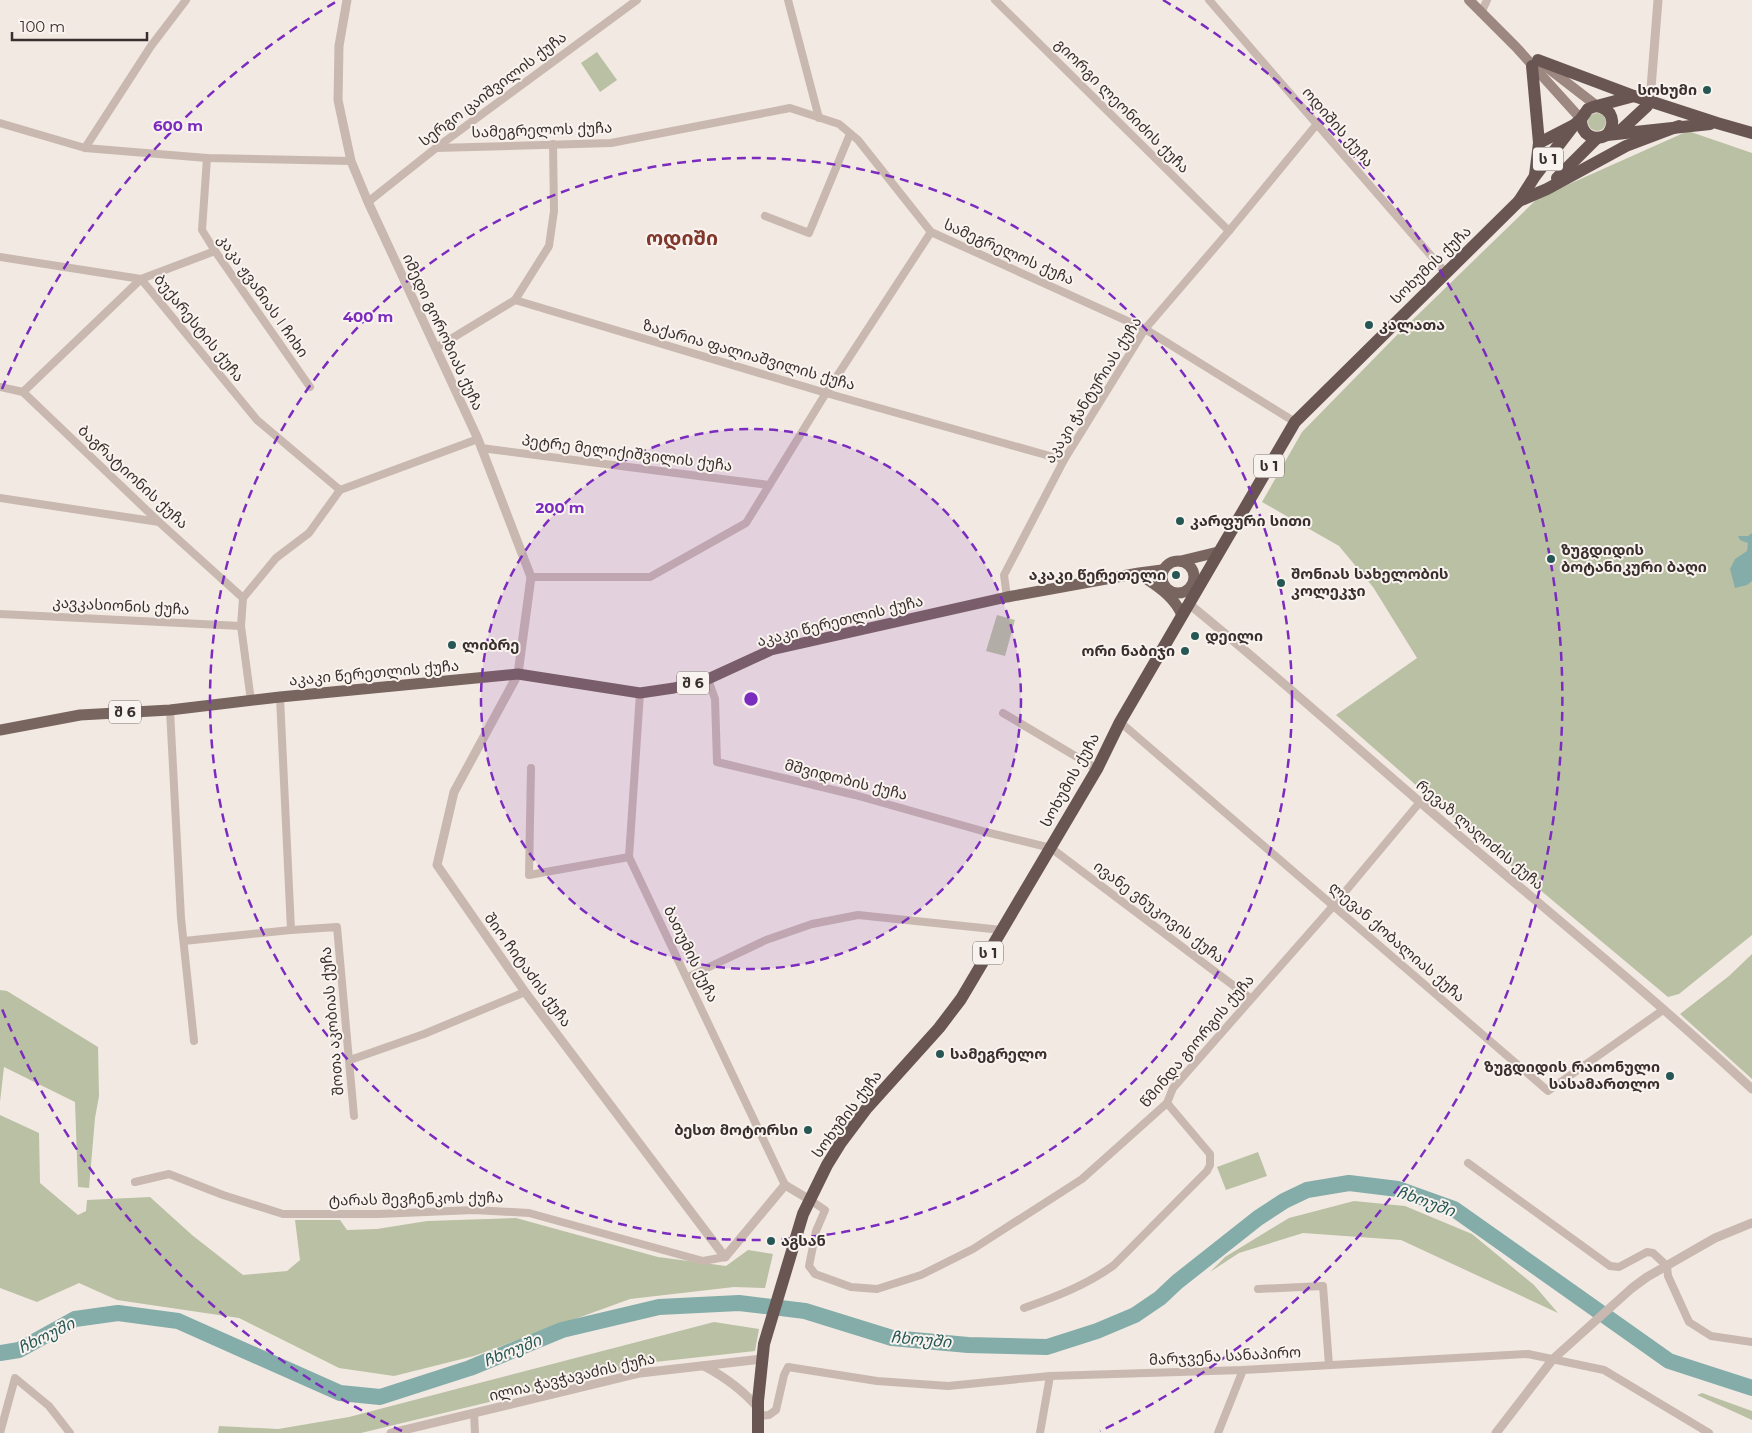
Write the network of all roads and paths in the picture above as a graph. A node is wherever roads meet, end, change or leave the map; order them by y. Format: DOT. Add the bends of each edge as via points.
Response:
graph roads {
  1 [pos="186,0"];
  2 [pos="347,0"];
  3 [pos="637,0"];
  4 [pos="788,0"];
  5 [pos="995,0"];
  6 [pos="1209,0"];
  7 [pos="1468,0"];
  8 [pos="1487,0"];
  9 [pos="1658,0"];
  10 [pos="1482,13"];
  11 [pos="1535,63"];
  12 [pos="1634,96"];
  13 [pos="1650,101"];
  14 [pos="1598,106"];
  15 [pos="819,118"];
  16 [pos="1577,122"];
  17 [pos="0,123"];
  18 [pos="1717,123"];
  19 [pos="1317,124"];
  20 [pos="1679,126"];
  21 [pos="1752,133"];
  22 [pos="850,134"];
  23 [pos="1607,135"];
  24 [pos="1539,143"];
  25 [pos="553,144"];
  26 [pos="85,148"];
  27 [pos="436,148"];
  28 [pos="207,158"];
  29 [pos="351,161"];
  30 [pos="1535,176"];
  31 [pos="1547,189"];
  32 [pos="1519,201"];
  33 [pos="368,202"];
  34 [pos="765,216"];
  35 [pos="1229,231"];
  36 [pos="931,232"];
  37 [pos="215,251"];
  38 [pos="0,257"];
  39 [pos="1446,273"];
  40 [pos="141,279"];
  41 [pos="515,300"];
  42 [pos="1145,328"];
  43 [pos="436,348"];
  44 [pos="0,387"];
  45 [pos="310,387"];
  46 [pos="23,392"];
  47 [pos="826,392"];
  48 [pos="1295,422"];
  49 [pos="480,443"];
  50 [pos="1064,460"];
  51 [pos="769,485"];
  52 [pos="340,490"];
  53 [pos="0,498"];
  54 [pos="159,522"];
  55 [pos="1218,552"];
  56 [pos="1181,561"];
  57 [pos="1162,570"];
  58 [pos="1194,574"];
  59 [pos="1125,576"];
  60 [pos="531,577"];
  61 [pos="1148,580"];
  62 [pos="1200,587"];
  63 [pos="1169,590"];
  64 [pos="1007,597"];
  65 [pos="243,598"];
  66 [pos="1189,604"];
  67 [pos="0,614"];
  68 [pos="1182,616"];
  69 [pos="240,626"];
  70 [pos="518,674"];
  71 [pos="708,679"];
  72 [pos="640,693"];
  73 [pos="280,697"];
  74 [pos="251,701"];
  75 [pos="170,710"];
  76 [pos="1003,713"];
  77 [pos="1120,722"];
  78 [pos="0,730"];
  79 [pos="531,768"];
  80 [pos="1097,769"];
  81 [pos="1420,802"];
  82 [pos="1051,848"];
  83 [pos="629,857"];
  84 [pos="1334,905"];
  85 [pos="291,930"];
  86 [pos="1002,930"];
  87 [pos="184,941"];
  88 [pos="688,977"];
  89 [pos="525,992"];
  90 [pos="1250,998"];
  91 [pos="1664,1010"];
  92 [pos="194,1042"];
  93 [pos="350,1060"];
  94 [pos="1752,1089"];
  95 [pos="1167,1103"];
  96 [pos="354,1116"];
  97 [pos="1468,1163"];
  98 [pos="135,1182"];
  99 [pos="785,1185"];
  100 [pos="810,1200"];
  101 [pos="1752,1223"];
  102 [pos="725,1257"];
  103 [pos="1667,1266"];
  104 [pos="1258,1289"];
  105 [pos="1024,1308"];
  106 [pos="1752,1342"];
  107 [pos="762,1359"];
  108 [pos="1553,1359"];
  109 [pos="1329,1365"];
  110 [pos="704,1366"];
  111 [pos="1242,1370"];
  112 [pos="1050,1376"];
  113 [pos="474,1413"];
  114 [pos="758,1413"];
  115 [pos="0,1433"];
  116 [pos="70,1433"];
  117 [pos="391,1433"];
  118 [pos="475,1433"];
  119 [pos="758,1433"];
  120 [pos="1040,1433"];
  121 [pos="1218,1433"];
  122 [pos="1496,1433"];
  123 [pos="1709,1433"];
  1 -- 26 [label="street" via="151,46"];
  2 -- 29 [label="street, იმედი გოროზიას ქუჩა" via="339,46 338,100"];
  3 -- 27 [label="street, სერგო ცაიშვილის ქუჩა"];
  4 -- 15 [label="street"];
  5 -- 35 [label="street, გიორგი ლეონიძის ქუჩა"];
  6 -- 19 [label="street, ოდიშის ქუჩა"];
  7 -- 10 [label="main road"];
  8 -- 10 [label="street"];
  9 -- 13 [label="street"];
  10 -- 11 [label="main road"];
  11 -- 12 [label="highway"];
  11 -- 14 [label="main road"];
  11 -- 16 [label="main road"];
  11 -- 24 [label="highway"];
  12 -- 13 [label="highway"];
  12 -- 14 [label="highway"];
  13 -- 18 [label="highway"];
  13 -- 23 [label="highway" via="1632,122"];
  14 -- 16 [label="highway" via="1588,109"];
  14 -- 23 [label="highway" via="1608,110 1612,117 1612,128"];
  15 -- 22 [label="street, სამეგრელოს ქუჩა" via="839,124"];
  15 -- 25 [label="street, სამეგრელოს ქუჩა" via="790,108 611,143"];
  16 -- 23 [label="highway" via="1590,137"];
  16 -- 24 [label="highway"];
  16 -- 30 [label="highway, ს 1"];
  17 -- 26 [label="street"];
  18 -- 20 [label="highway"];
  18 -- 21 [label="highway"];
  19 -- 35 [label="street, აკაკი ჭანტურიას ქუჩა"];
  19 -- 39 [label="street, ოდიშის ქუჩა"];
  20 -- 23 [label="highway"];
  20 -- 31 [label="highway" via="1626,146"];
  22 -- 34 [label="street" via="809,233"];
  22 -- 36 [label="street, სამეგრელოს ქუჩა"];
  23 -- 31 [label="highway, ს 1"];
  24 -- 30 [label="highway"];
  25 -- 27 [label="street, სამეგრელოს ქუჩა"];
  25 -- 41 [label="street" via="554,211 549,246"];
  26 -- 28 [label="street"];
  27 -- 33 [label="street, სერგო ცაიშვილის ქუჩა"];
  28 -- 29 [label="street"];
  28 -- 37 [label="street, კაკა ჟვანიას I ჩიხი" via="202,230"];
  29 -- 33 [label="street, იმედი გოროზიას ქუჩა"];
  30 -- 32 [label="highway, ს 1"];
  31 -- 32 [label="highway, ს 1"];
  32 -- 39 [label="highway, სოხუმის ქუჩა / ს 1"];
  33 -- 43 [label="street, იმედი გოროზიას ქუჩა"];
  35 -- 42 [label="street, აკაკი ჭანტურიას ქუჩა"];
  36 -- 42 [label="street, სამეგრელოს ქუჩა"];
  36 -- 47 [label="street"];
  37 -- 40 [label="street"];
  37 -- 45 [label="street, კაკა ჟვანიას I ჩიხი"];
  38 -- 40 [label="street, ბუქარესტის ქუჩა"];
  39 -- 48 [label="highway, სოხუმის ქუჩა / ს 1"];
  40 -- 46 [label="street"];
  40 -- 52 [label="street, ბუქარესტის ქუჩა" via="257,420"];
  41 -- 43 [label="street"];
  41 -- 47 [label="street, ზაქარია ფალიაშვილის ქუჩა"];
  42 -- 48 [label="street, სამეგრელოს ქუჩა"];
  42 -- 50 [label="street, აკაკი ჭანტურიას ქუჩა"];
  43 -- 49 [label="street, იმედი გოროზიას ქუჩა"];
  44 -- 46 [label="street"];
  46 -- 54 [label="street, ბაგრატიონის ქუჩა"];
  47 -- 50 [label="street, ზაქარია ფალიაშვილის ქუჩა"];
  47 -- 51 [label="street"];
  48 -- 55 [label="highway, სოხუმის ქუჩა / ს 1"];
  49 -- 51 [label="street, პეტრე მელიქიშვილის ქუჩა"];
  49 -- 52 [label="street"];
  49 -- 60 [label="street, იმედი გოროზიას ქუჩა"];
  50 -- 64 [label="street, აკაკი ჭანტურიას ქუჩა" via="1004,576"];
  51 -- 60 [label="street" via="746,523 650,577"];
  52 -- 65 [label="street" via="309,533 276,558"];
  53 -- 54 [label="street"];
  54 -- 65 [label="street, ბაგრატიონის ქუჩა"];
  55 -- 56 [label="main road, შ 6"];
  55 -- 62 [label="highway, სოხუმის ქუჩა / ს 1"];
  56 -- 57 [label="main road, შ 6" via="1167,564"];
  56 -- 58 [label="main road" via="1192,568"];
  57 -- 59 [label="main road, შ 6"];
  57 -- 63 [label="main road" via="1163,583"];
  58 -- 62 [label="main road"];
  58 -- 63 [label="main road" via="1190,587 1185,591"];
  59 -- 61 [label="main road, შ 6"];
  59 -- 64 [label="main road, აკაკი წერეთლის ქუჩა / შ 6"];
  60 -- 70 [label="street, იმედი გოროზიას ქუჩა"];
  61 -- 63 [label="main road, შ 6"];
  61 -- 68 [label="main road, შ 6" via="1165,592 1178,606"];
  62 -- 66 [label="highway, სოხუმის ქუჩა / ს 1"];
  63 -- 66 [label="main road, შ 6"];
  64 -- 71 [label="main road, აკაკი წერეთლის ქუჩა / შ 6" via="771,650"];
  65 -- 69 [label="street"];
  66 -- 68 [label="highway, სოხუმის ქუჩა / ს 1"];
  66 -- 81 [label="street, რევაზ ლაღიძის ქუჩა"];
  67 -- 69 [label="street, კავკასიონის ქუჩა"];
  68 -- 77 [label="highway, სოხუმის ქუჩა / ს 1"];
  69 -- 74 [label="street"];
  70 -- 72 [label="main road, აკაკი წერეთლის ქუჩა / შ 6"];
  70 -- 73 [label="main road, აკაკი წერეთლის ქუჩა / შ 6"];
  70 -- 89 [label="street, შიო ჩიტაძის ქუჩა" via="454,792 437,865"];
  71 -- 72 [label="main road, აკაკი წერეთლის ქუჩა / შ 6"];
  71 -- 82 [label="street, მშვიდობის ქუჩა" via="715,699 717,762"];
  72 -- 83 [label="street"];
  73 -- 74 [label="main road, აკაკი წერეთლის ქუჩა / შ 6"];
  73 -- 85 [label="street"];
  74 -- 75 [label="main road, აკაკი წერეთლის ქუჩა / შ 6"];
  75 -- 78 [label="main road, აკაკი წერეთლის ქუჩა / შ 6" via="80,715"];
  75 -- 87 [label="street"];
  76 -- 80 [label="street"];
  77 -- 80 [label="highway, სოხუმის ქუჩა / ს 1"];
  77 -- 84 [label="street, ლევან ქობალიას ქუჩა"];
  79 -- 83 [label="street" via="529,875"];
  80 -- 82 [label="highway, სოხუმის ქუჩა / ს 1"];
  81 -- 84 [label="street, წმინდა გიორგის ქუჩა"];
  81 -- 91 [label="street, რევაზ ლაღიძის ქუჩა"];
  82 -- 86 [label="highway, სოხუმის ქუჩა / ს 1"];
  82 -- 90 [label="street, ივანე ვნუკოვის ქუჩა"];
  83 -- 88 [label="street, ბათუმის ქუჩა"];
  84 -- 90 [label="street, წმინდა გიორგის ქუჩა"];
  84 -- 91 [label="street, ლევან ქობალიას ქუჩა" via="1548,1091"];
  85 -- 87 [label="street, შოთა აკობიას ქუჩა"];
  85 -- 93 [label="street, შოთა აკობიას ქუჩა" via="337,927"];
  86 -- 88 [label="street" via="858,915 812,924 766,940"];
  86 -- 100 [label="highway, სოხუმის ქუჩა / ს 1" via="940,1028 867,1108 840,1144"];
  87 -- 92 [label="street"];
  88 -- 99 [label="street, ბათუმის ქუჩა"];
  89 -- 93 [label="street" via="424,1034"];
  89 -- 102 [label="street, შიო ჩიტაძის ქუჩა"];
  90 -- 95 [label="street, წმინდა გიორგის ქუჩა" via="1173,1088"];
  91 -- 94 [label="street, რევაზ ლაღიძის ქუჩა"];
  93 -- 96 [label="street, შოთა აკობიას ქუჩა"];
  95 -- 100 [label="street, წმინდა გიორგის ქუჩა" via="1082,1180 973,1249 921,1276 877,1289 851,1287 815,1274 809,1266 816,1231 825,1210"];
  95 -- 105 [label="street" via="1210,1154 1207,1172 1100,1276"];
  97 -- 103 [label="street" via="1610,1266 1619,1267 1647,1252 1653,1253"];
  98 -- 102 [label="street, ტარას შევჩენკოს ქუჩა" via="169,1174 283,1214 474,1210 529,1213 703,1261"];
  99 -- 100 [label="street"];
  99 -- 102 [label="street"];
  100 -- 107 [label="highway, სოხუმის ქუჩა / ს 1" via="803,1214"];
  101 -- 103 [label="street" via="1716,1238"];
  103 -- 106 [label="street" via="1668,1276 1689,1322 1711,1336"];
  103 -- 108 [label="street" via="1632,1288"];
  104 -- 109 [label="street" via="1323,1286"];
  107 -- 110 [label="street, ილია ჭავჭავაძის ქუჩა"];
  107 -- 114 [label="highway, სოხუმის ქუჩა / ს 1"];
  108 -- 109 [label="street, მარჯვენა სანაპირო" via="1528,1354"];
  108 -- 122 [label="street"];
  108 -- 123 [label="street, მარჯვენა სანაპირო" via="1604,1370"];
  109 -- 111 [label="street, მარჯვენა სანაპირო"];
  110 -- 113 [label="street, ილია ჭავჭავაძის ქუჩა" via="640,1372"];
  110 -- 114 [label="street" via="739,1388"];
  111 -- 112 [label="street, მარჯვენა სანაპირო"];
  111 -- 121 [label="street"];
  112 -- 114 [label="street, მარჯვენა სანაპირო" via="948,1386 877,1381 788,1367 776,1410 769,1415"];
  112 -- 120 [label="street"];
  113 -- 117 [label="street, ილია ჭავჭავაძის ქუჩა"];
  113 -- 118 [label="street"];
  114 -- 119 [label="highway, სოხუმის ქუჩა / ს 1"];
  115 -- 116 [label="street" via="15,1378 49,1406"];
}
